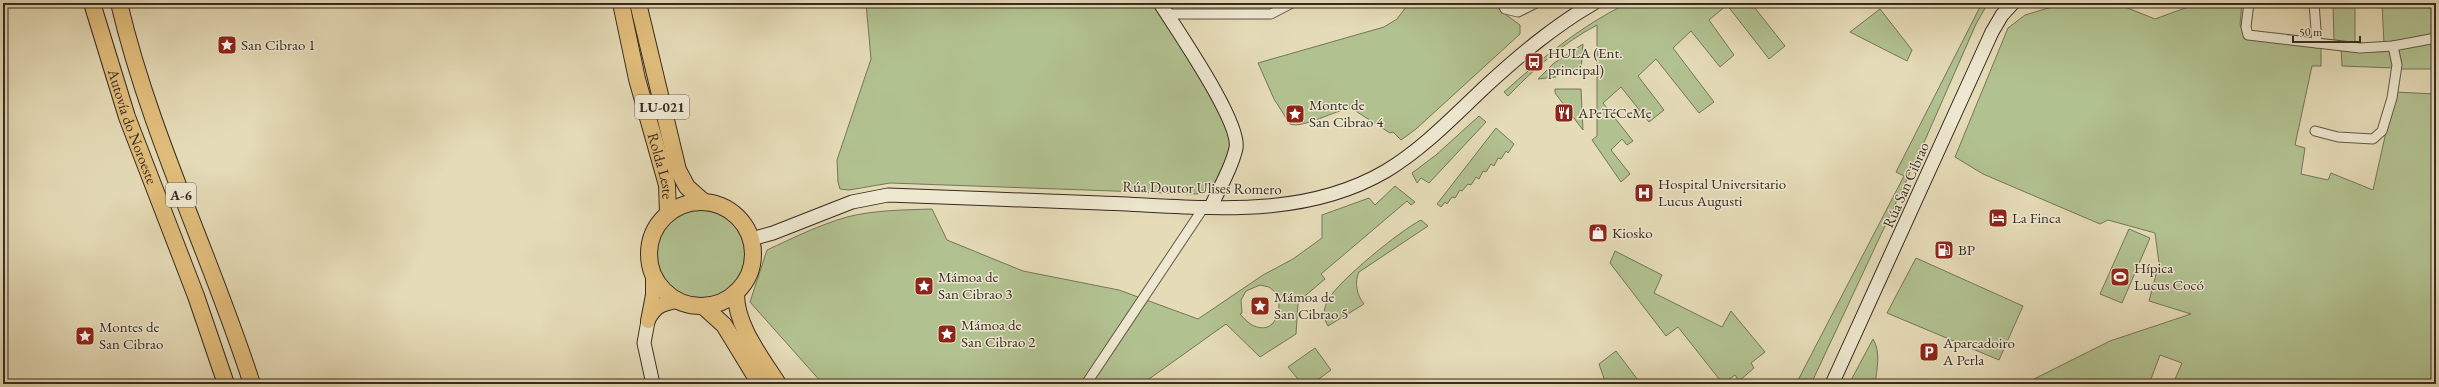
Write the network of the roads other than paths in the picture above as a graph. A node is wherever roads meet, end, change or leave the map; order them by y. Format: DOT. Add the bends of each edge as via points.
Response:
graph roads {
  1 [pos="92,3"];
  2 [pos="119,3"];
  3 [pos="621,3"];
  4 [pos="638,3"];
  5 [pos="1292,3"];
  6 [pos="1502,3"];
  7 [pos="1536,3"];
  8 [pos="1594,3"];
  9 [pos="2013,3"];
  10 [pos="2249,3"];
  11 [pos="2314,3"];
  12 [pos="1164,8"];
  13 [pos="2436,38"];
  14 [pos="2317,43"];
  15 [pos="2392,46"];
  16 [pos="2315,131"];
  17 [pos="704,202"];
  18 [pos="1207,207"];
  19 [pos="668,213"];
  20 [pos="751,239"];
  21 [pos="653,275"];
  22 [pos="736,292"];
  23 [pos="677,300"];
  24 [pos="703,306"];
  25 [pos="648,320"];
  26 [pos="226,384"];
  27 [pos="252,384"];
  28 [pos="653,384"];
  29 [pos="760,384"];
  30 [pos="778,384"];
  31 [pos="1086,384"];
  32 [pos="1832,384"];
  1 -- 26 [label="highway, Autovía do Noroeste / A-6" via="127,117 196,296"];
  2 -- 27 [label="highway, Autovía do Noroeste / A-6" via="145,96"];
  3 -- 19 [label="highway, Rolda Leste / LU-021" via="637,79 667,185"];
  4 -- 17 [label="highway, Rolda Leste / LU-021" via="678,170 687,187"];
  5 -- 12 [label="street" via="1271,14"];
  6 -- 7 [label="street" via="1505,9 1518,12"];
  8 -- 18 [label="street, Rúa Doutor Ulises Romero" via="1561,24 1513,62 1413,153 1365,183 1308,202 1274,207"];
  9 -- 32 [label="street, Rúa San Cibrao" via="1992,32"];
  10 -- 14 [label="street" via="2246,27 2248,35"];
  11 -- 14 [label="street"];
  12 -- 18 [label="street" via="1224,107 1235,132 1236,147"];
  13 -- 15 [label="street"];
  14 -- 15 [label="street" via="2360,48"];
  15 -- 16 [label="street" via="2397,65 2392,98 2382,131 2373,139 2338,137"];
  17 -- 19 [label="highway, Rolda Leste / LU-021" via="691,202"];
  17 -- 20 [label="highway, Rolda Leste / LU-021" via="717,204 738,218"];
  18 -- 20 [label="street, Rúa Doutor Ulises Romero" via="888,195 852,202"];
  18 -- 31 [label="street"];
  19 -- 21 [label="highway, Rolda Leste / LU-021" via="656,226 650,242 648,259"];
  20 -- 22 [label="highway, Rolda Leste / LU-021" via="751,268 746,281"];
  21 -- 23 [label="highway, Rolda Leste / LU-021" via="663,290"];
  21 -- 25 [label="main road" via="653,295"];
  22 -- 24 [label="highway, Rolda Leste / LU-021" via="726,300"];
  22 -- 30 [label="highway" via="740,320"];
  23 -- 24 [label="highway, Rolda Leste / LU-021"];
  23 -- 25 [label="main road" via="654,309"];
  24 -- 29 [label="highway, Rolda Leste / LU-021" via="724,325"];
  25 -- 28 [label="street" via="644,343"];
}
